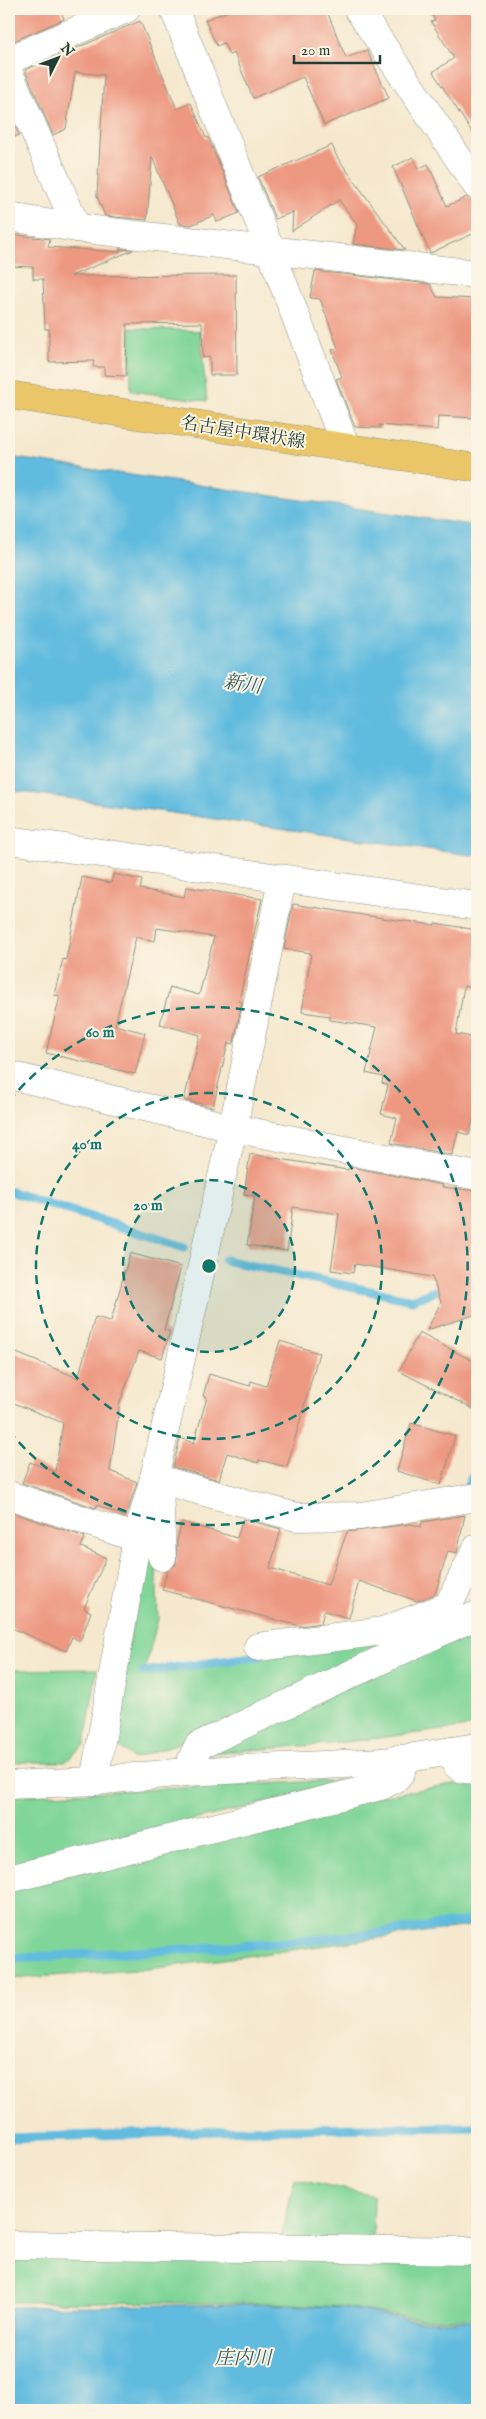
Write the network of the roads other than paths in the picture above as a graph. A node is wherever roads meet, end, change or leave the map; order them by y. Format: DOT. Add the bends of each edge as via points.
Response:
graph roads {
  1 [pos="126,9"];
  2 [pos="174,9"];
  3 [pos="358,9"];
  4 [pos="9,60"];
  5 [pos="9,73"];
  6 [pos="477,186"];
  7 [pos="9,217"];
  8 [pos="76,228"];
  9 [pos="270,249"];
  10 [pos="477,274"];
  11 [pos="9,395"];
  12 [pos="346,448"];
  13 [pos="477,468"];
  14 [pos="9,840"];
  15 [pos="282,879"];
  16 [pos="477,906"];
  17 [pos="9,1075"];
  18 [pos="233,1128"];
  19 [pos="477,1176"];
  20 [pos="156,1479"];
  21 [pos="9,1495"];
  22 [pos="477,1497"];
  23 [pos="136,1538"];
  24 [pos="477,1548"];
  25 [pos="162,1558"];
  26 [pos="477,1615"];
  27 [pos="258,1648"];
  28 [pos="465,1749"];
  29 [pos="398,1760"];
  30 [pos="477,1770"];
  31 [pos="186,1772"];
  32 [pos="94,1781"];
  33 [pos="9,1784"];
  34 [pos="9,1879"];
  35 [pos="9,2246"];
  36 [pos="477,2251"];
  1 -- 4 [label="street"];
  2 -- 9 [label="street"];
  3 -- 6 [label="street"];
  5 -- 8 [label="street"];
  7 -- 8 [label="street"];
  8 -- 9 [label="street"];
  9 -- 10 [label="street"];
  9 -- 12 [label="street"];
  11 -- 12 [label="main road, 名古屋中環状線"];
  12 -- 13 [label="main road, 名古屋中環状線"];
  14 -- 15 [label="street"];
  15 -- 16 [label="street"];
  15 -- 18 [label="street"];
  17 -- 18 [label="street"];
  18 -- 19 [label="street"];
  18 -- 20 [label="street"];
  20 -- 22 [label="street" via="296,1517 360,1516"];
  20 -- 23 [label="street"];
  20 -- 25 [label="street"];
  21 -- 23 [label="street"];
  23 -- 32 [label="street"];
  24 -- 27 [label="street" via="448,1606 384,1631"];
  26 -- 31 [label="street" via="198,1746"];
  28 -- 29 [label="street"];
  28 -- 30 [label="street" via="457,1765"];
  29 -- 31 [label="street"];
  29 -- 34 [label="street" via="401,1772 396,1779 381,1786"];
  31 -- 32 [label="street"];
  32 -- 33 [label="street"];
  35 -- 36 [label="street"];
}
